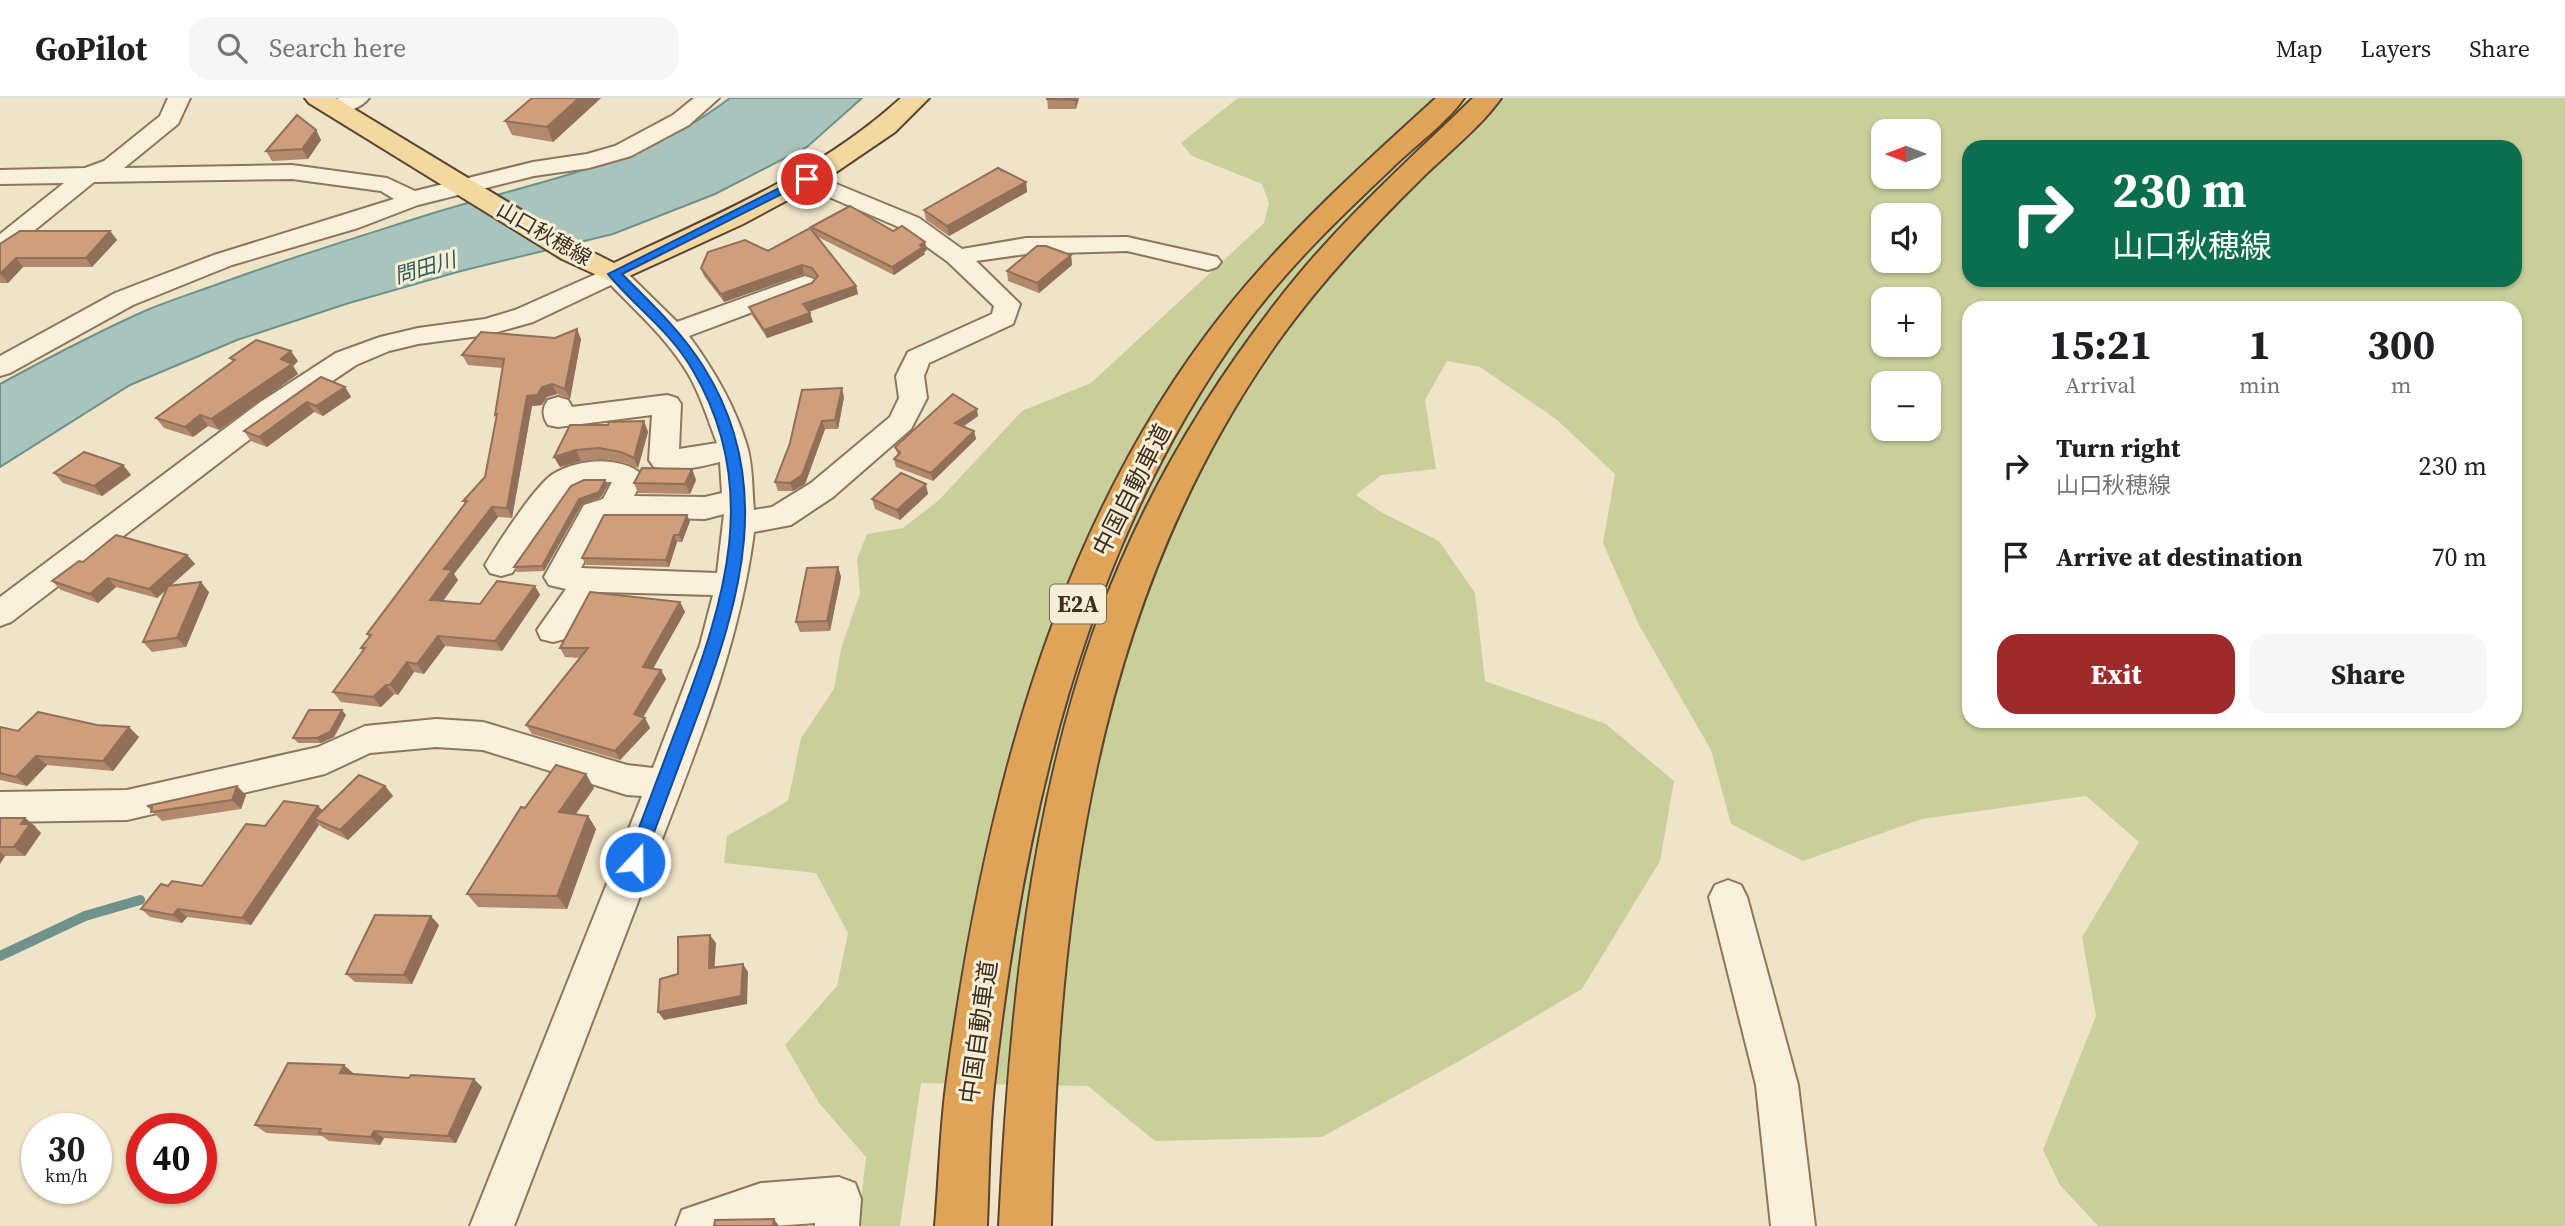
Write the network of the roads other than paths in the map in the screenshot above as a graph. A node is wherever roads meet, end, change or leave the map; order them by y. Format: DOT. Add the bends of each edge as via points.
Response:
graph roads {
  1 [pos="179,98"];
  2 [pos="708,98"];
  3 [pos="916,98"];
  4 [pos="1451,98"];
  5 [pos="1488,98"];
  6 [pos="337,101"];
  7 [pos="89,175"];
  8 [pos="0,177"];
  9 [pos="807,179"];
  10 [pos="468,189"];
  11 [pos="411,199"];
  12 [pos="0,246"];
  13 [pos="957,257"];
  14 [pos="1208,262"];
  15 [pos="614,274"];
  16 [pos="805,284"];
  17 [pos="673,333"];
  18 [pos="0,367"];
  19 [pos="557,419"];
  20 [pos="733,448"];
  21 [pos="614,506"];
  22 [pos="739,512"];
  23 [pos="501,565"];
  24 [pos="589,582"];
  25 [pos="731,586"];
  26 [pos="0,614"];
  27 [pos="553,630"];
  28 [pos="665,784"];
  29 [pos="0,807"];
  30 [pos="1728,897"];
  31 [pos="492,1226"];
  32 [pos="698,1226"];
  33 [pos="837,1226"];
  34 [pos="961,1226"];
  35 [pos="1025,1226"];
  36 [pos="1793,1226"];
  1 -- 7 [label="street" via="170,118 113,166"];
  2 -- 10 [label="street" via="681,120 623,151 533,169"];
  3 -- 9 [label="main road, 山口秋穂線" via="866,140"];
  4 -- 34 [label="highway, 中国自動車道 / E2A" via="1332,208 1231,323 1149,452 1103,545 1034,736 998,898 970,1089"];
  5 -- 35 [label="highway, 中国自動車道 / E2A" via="1366,219 1268,334 1170,495 1121,608 1082,738 1049,901 1028,1104"];
  6 -- 10 [label="main road, 山口秋穂線"];
  7 -- 8 [label="street"];
  7 -- 11 [label="street" via="292,172 387,185"];
  7 -- 12 [label="street"];
  9 -- 13 [label="street" via="910,223"];
  9 -- 15 [label="main road, 山口秋穂線"];
  10 -- 11 [label="street"];
  10 -- 15 [label="main road, 山口秋穂線"];
  11 -- 18 [label="street" via="349,223 223,260 124,299"];
  13 -- 14 [label="street" via="1026,246 1127,244"];
  13 -- 22 [label="street" via="1007,304 1004,318 918,358 910,376 913,398 901,422 822,490 780,517"];
  15 -- 17 [label="street"];
  15 -- 26 [label="street" via="524,316 380,345 346,359 268,410"];
  16 -- 17 [label="street"];
  17 -- 20 [label="street" via="698,367"];
  19 -- 20 [label="street" via="667,404 664,460"];
  20 -- 22 [label="street"];
  21 -- 22 [label="street"];
  21 -- 23 [label="street" via="629,478 618,472 581,473 561,483"];
  21 -- 24 [label="street" via="595,512 588,521 559,577"];
  22 -- 25 [label="street"];
  24 -- 25 [label="street" via="702,581"];
  24 -- 27 [label="street"];
  25 -- 28 [label="street" via="716,645"];
  28 -- 29 [label="street" via="627,780 483,736 436,733 365,740 325,761 127,805"];
  28 -- 31 [label="street"];
  30 -- 36 [label="street" via="1777,1085"];
  32 -- 33 [label="street" via="761,1205 839,1199"];
}
